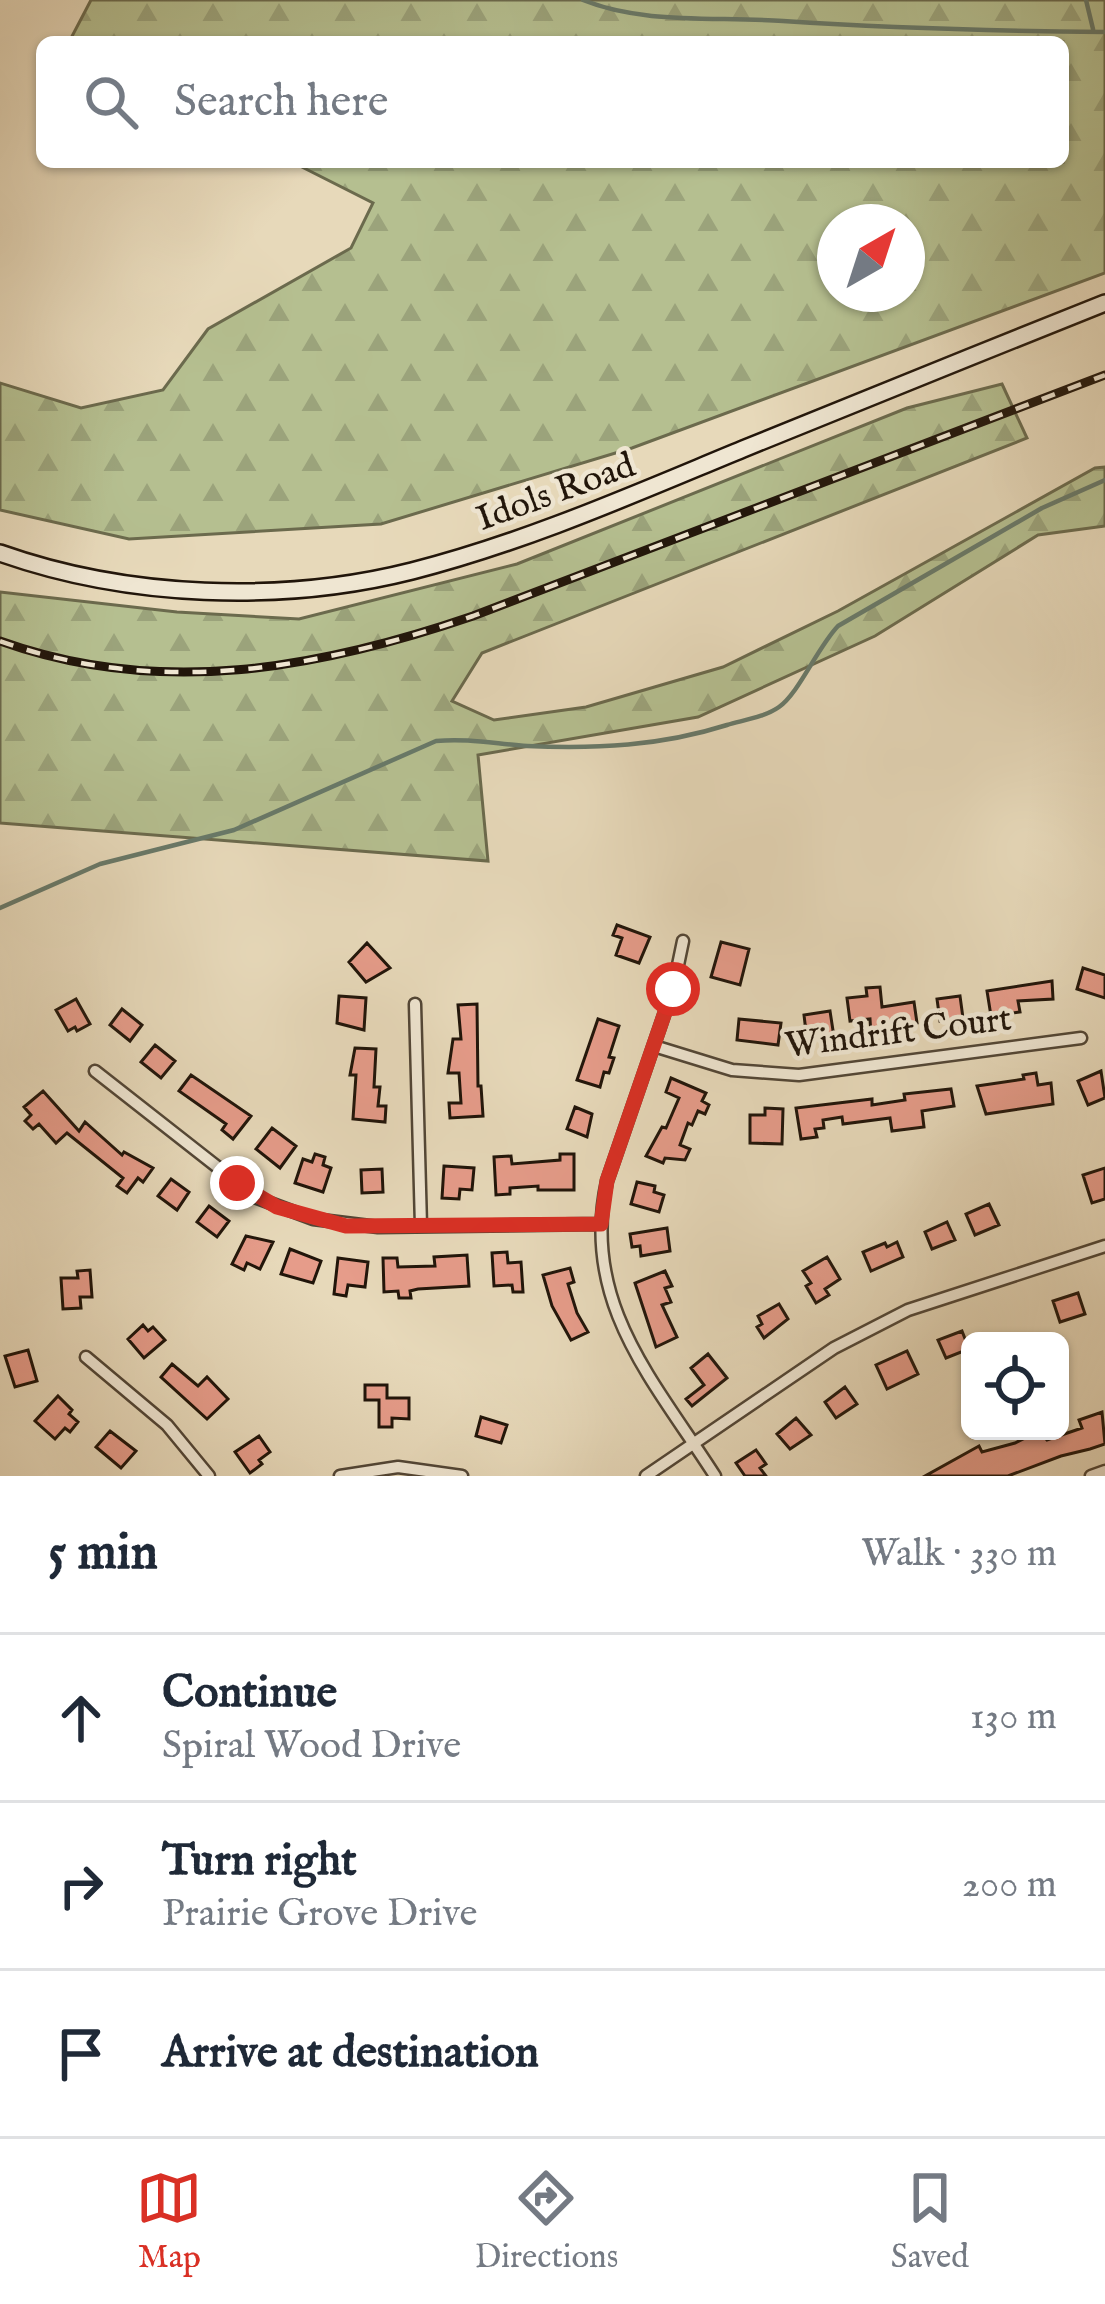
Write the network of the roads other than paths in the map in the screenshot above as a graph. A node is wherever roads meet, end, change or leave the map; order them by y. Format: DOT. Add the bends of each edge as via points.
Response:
graph roads {
  1 [pos="1105,303"];
  2 [pos="0,553"];
  3 [pos="683,941"];
  4 [pos="415,1004"];
  5 [pos="1081,1038"];
  6 [pos="654,1046"];
  7 [pos="95,1071"];
  8 [pos="601,1224"];
  9 [pos="421,1226"];
  10 [pos="1105,1246"];
  11 [pos="86,1357"];
  12 [pos="694,1444"];
  13 [pos="1105,1472"];
  14 [pos="209,1476"];
  15 [pos="340,1476"];
  16 [pos="462,1476"];
  17 [pos="646,1476"];
  18 [pos="715,1476"];
  19 [pos="1091,1476"];
  1 -- 2 [label="main road, Idols Road" via="569,520 409,572 334,586 207,590 146,586"];
  3 -- 6 [label="street"];
  4 -- 9 [label="street"];
  5 -- 6 [label="street, Windrift Court" via="799,1076 732,1070"];
  6 -- 8 [label="street" via="607,1181"];
  7 -- 9 [label="street" via="257,1198 346,1226"];
  8 -- 9 [label="street"];
  8 -- 12 [label="street" via="618,1317 637,1361"];
  10 -- 12 [label="street" via="908,1310 834,1348"];
  11 -- 14 [label="street" via="167,1425"];
  12 -- 17 [label="street"];
  12 -- 18 [label="street"];
  13 -- 19 [label="street"];
  15 -- 16 [label="street" via="398,1468"];
}
